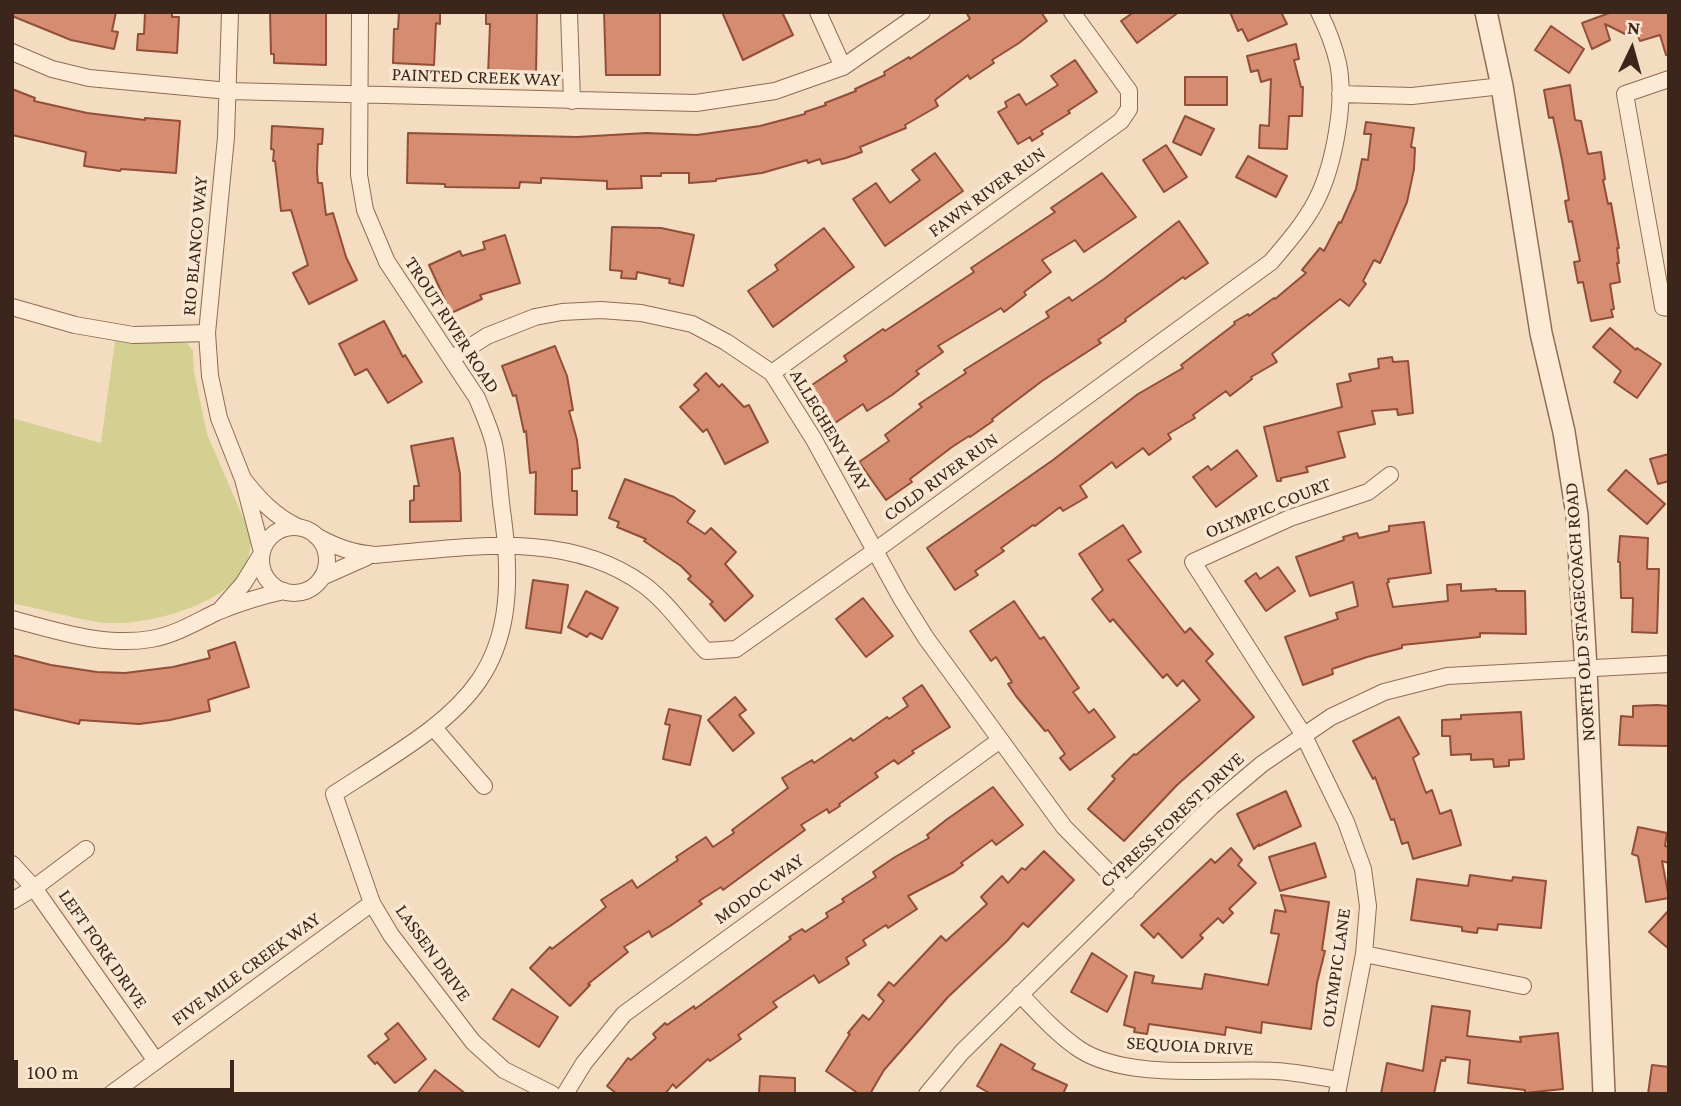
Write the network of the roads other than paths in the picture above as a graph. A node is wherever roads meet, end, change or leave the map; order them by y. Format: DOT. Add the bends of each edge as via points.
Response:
graph roads {
  1 [pos="230,12"];
  2 [pos="360,12"];
  3 [pos="569,12"];
  4 [pos="818,12"];
  5 [pos="922,12"];
  6 [pos="1072,12"];
  7 [pos="1319,12"];
  8 [pos="1486,12"];
  9 [pos="12,52"];
  10 [pos="843,67"];
  11 [pos="1669,79"];
  12 [pos="1502,86"];
  13 [pos="229,91"];
  14 [pos="1340,94"];
  15 [pos="359,95"];
  16 [pos="572,101"];
  17 [pos="12,307"];
  18 [pos="1669,308"];
  19 [pos="207,334"];
  20 [pos="451,359"];
  21 [pos="772,373"];
  22 [pos="1390,475"];
  23 [pos="243,479"];
  24 [pos="300,528"];
  25 [pos="316,536"];
  26 [pos="506,545"];
  27 [pos="876,550"];
  28 [pos="261,554"];
  29 [pos="375,555"];
  30 [pos="322,577"];
  31 [pos="284,591"];
  32 [pos="219,611"];
  33 [pos="12,619"];
  34 [pos="1669,664"];
  35 [pos="1586,669"];
  36 [pos="434,727"];
  37 [pos="1303,734"];
  38 [pos="1000,740"];
  39 [pos="484,786"];
  40 [pos="334,794"];
  41 [pos="86,849"];
  42 [pos="12,864"];
  43 [pos="34,888"];
  44 [pos="1127,891"];
  45 [pos="12,901"];
  46 [pos="372,903"];
  47 [pos="1364,954"];
  48 [pos="1523,986"];
  49 [pos="1020,994"];
  50 [pos="156,1060"];
  51 [pos="1338,1087"];
  52 [pos="111,1094"];
  53 [pos="552,1094"];
  54 [pos="565,1094"];
  55 [pos="927,1094"];
  56 [pos="1604,1094"];
  1 -- 13 [label="street, RIO BLANCO WAY"];
  2 -- 15 [label="street, TROUT RIVER ROAD"];
  3 -- 16 [label="street"];
  4 -- 10 [label="street"];
  5 -- 10 [label="street, PAINTED CREEK WAY"];
  6 -- 21 [label="street, FAWN RIVER RUN" via="1129,91 1129,109 1121,121"];
  7 -- 14 [label="street, COLD RIVER RUN" via="1338,63"];
  8 -- 12 [label="street, NORTH OLD STAGECOACH ROAD"];
  9 -- 13 [label="street, PAINTED CREEK WAY" via="89,78"];
  10 -- 16 [label="street, PAINTED CREEK WAY" via="775,91 696,103"];
  11 -- 18 [label="street" via="1625,94 1663,307"];
  12 -- 14 [label="street" via="1412,96"];
  12 -- 35 [label="street, NORTH OLD STAGECOACH ROAD" via="1541,333 1577,515"];
  13 -- 15 [label="street, PAINTED CREEK WAY"];
  13 -- 19 [label="street, RIO BLANCO WAY"];
  14 -- 27 [label="street, COLD RIVER RUN" via="1332,155 1321,189 1301,226 1271,262"];
  15 -- 16 [label="street, PAINTED CREEK WAY"];
  15 -- 20 [label="street, TROUT RIVER ROAD" via="359,175 365,210 387,262"];
  17 -- 19 [label="street" via="133,335"];
  19 -- 23 [label="street, RIO BLANCO WAY" via="219,418"];
  20 -- 21 [label="street, ALLEGHENY WAY" via="487,336 534,317 601,310 692,324"];
  20 -- 26 [label="street, TROUT RIVER ROAD" via="477,398 494,442"];
  21 -- 27 [label="street, ALLEGHENY WAY"];
  22 -- 37 [label="street, OLYMPIC COURT" via="1368,492 1290,518 1193,562"];
  23 -- 24 [label="street, RIO BLANCO WAY" via="269,509"];
  23 -- 28 [label="street, RIO BLANCO WAY"];
  24 -- 25 [label="street"];
  24 -- 28 [label="street" via="278,531"];
  25 -- 29 [label="street, COLD RIVER RUN" via="348,551"];
  25 -- 30 [label="street" via="326,554"];
  26 -- 27 [label="street, COLD RIVER RUN" via="567,552 616,568 659,598 706,651 736,649"];
  26 -- 29 [label="street, COLD RIVER RUN"];
  26 -- 36 [label="street, TROUT RIVER ROAD" via="506,607 493,659 473,690"];
  27 -- 38 [label="street, ALLEGHENY WAY" via="926,638"];
  28 -- 31 [label="street" via="266,578"];
  28 -- 32 [label="street"];
  29 -- 30 [label="street, COLD RIVER RUN"];
  30 -- 31 [label="street" via="302,592"];
  31 -- 32 [label="street"];
  32 -- 33 [label="street" via="152,639 75,636"];
  34 -- 35 [label="street, CYPRESS FOREST DRIVE"];
  35 -- 37 [label="street, CYPRESS FOREST DRIVE" via="1447,676 1384,692"];
  35 -- 56 [label="street, NORTH OLD STAGECOACH ROAD"];
  36 -- 39 [label="street"];
  36 -- 40 [label="street, TROUT RIVER ROAD"];
  37 -- 44 [label="street, CYPRESS FOREST DRIVE" via="1211,807"];
  37 -- 47 [label="street, OLYMPIC LANE" via="1346,822 1363,869 1368,905"];
  38 -- 44 [label="street, ALLEGHENY WAY" via="1064,827"];
  38 -- 54 [label="street, MODOC WAY" via="624,1014 589,1055"];
  40 -- 46 [label="street, LASSEN DRIVE"];
  41 -- 43 [label="street"];
  42 -- 43 [label="street, LEFT FORK DRIVE"];
  43 -- 45 [label="street"];
  43 -- 50 [label="street, LEFT FORK DRIVE"];
  44 -- 49 [label="street, CYPRESS FOREST DRIVE"];
  46 -- 50 [label="street, FIVE MILE CREEK WAY"];
  46 -- 53 [label="street, LASSEN DRIVE" via="473,1042 503,1070"];
  47 -- 48 [label="street"];
  47 -- 51 [label="street, OLYMPIC LANE"];
  49 -- 51 [label="street, SEQUOIA DRIVE" via="1080,1051 1113,1063 1143,1069 1277,1071"];
  49 -- 55 [label="street, CYPRESS FOREST DRIVE"];
  50 -- 52 [label="street, FIVE MILE CREEK WAY"];
}
